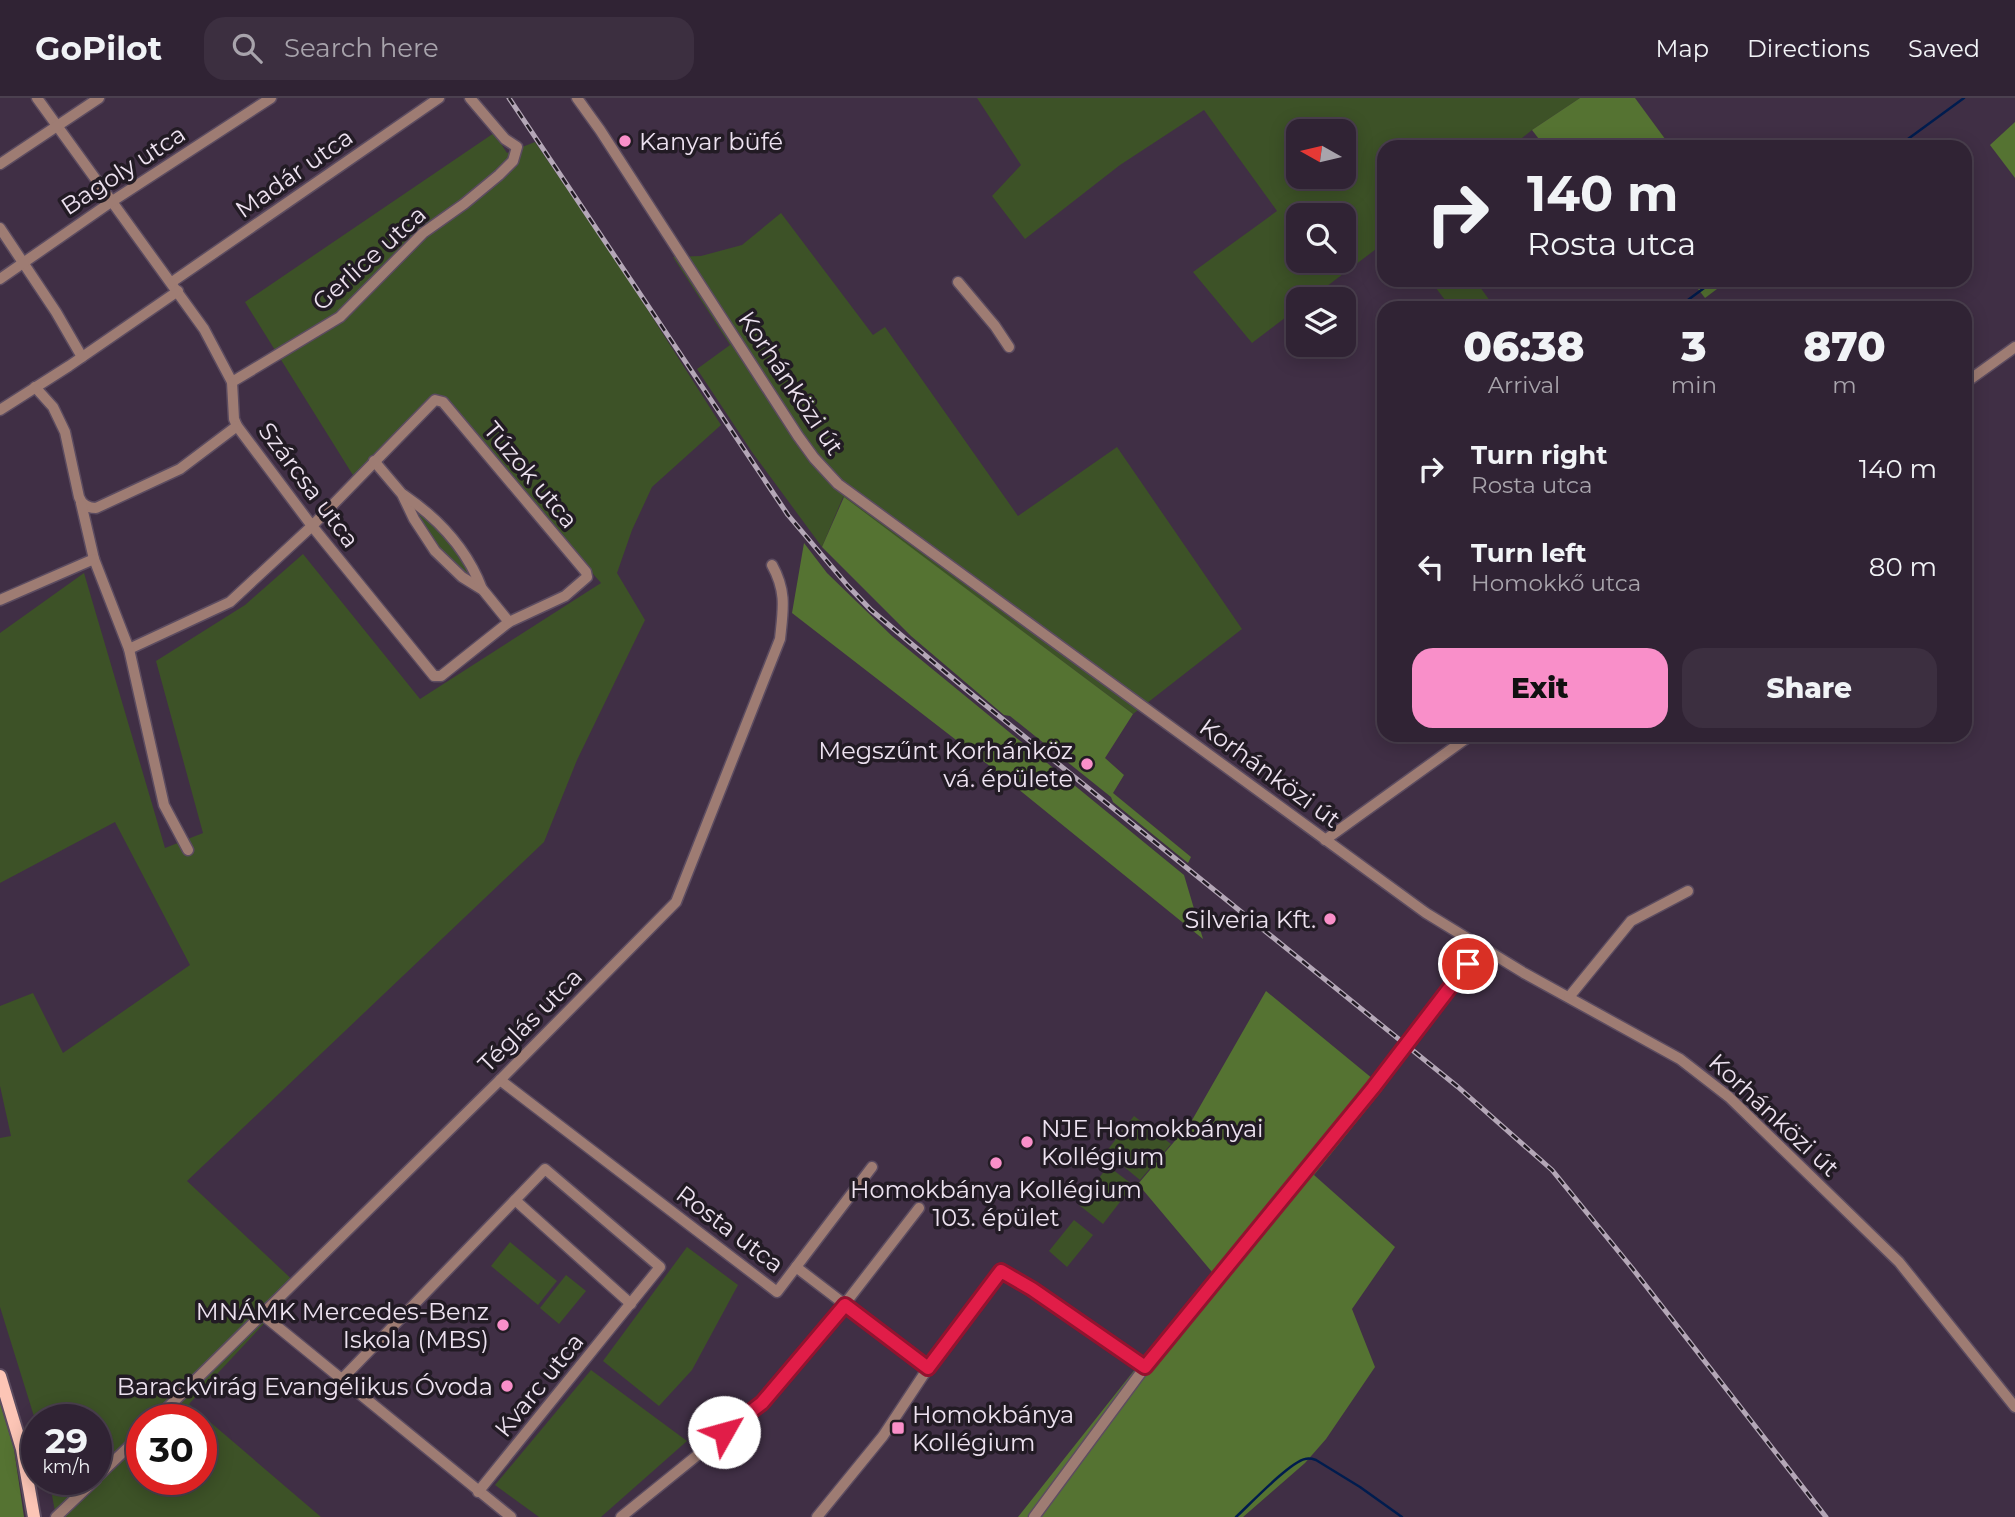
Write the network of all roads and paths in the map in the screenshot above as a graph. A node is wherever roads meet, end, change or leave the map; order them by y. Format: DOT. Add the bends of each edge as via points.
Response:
graph roads {
  1 [pos="37,98"];
  2 [pos="99,98"];
  3 [pos="271,98"];
  4 [pos="439,98"];
  5 [pos="470,98"];
  6 [pos="577,98"];
  7 [pos="57,127"];
  8 [pos="0,164"];
  9 [pos="111,202"];
  10 [pos="0,228"];
  11 [pos="23,262"];
  12 [pos="0,279"];
  13 [pos="958,282"];
  14 [pos="175,286"];
  15 [pos="1009,347"];
  16 [pos="2015,347"];
  17 [pos="82,357"];
  18 [pos="1972,378"];
  19 [pos="232,382"];
  20 [pos="35,387"];
  21 [pos="0,410"];
  22 [pos="237,426"];
  23 [pos="374,461"];
  24 [pos="402,494"];
  25 [pos="81,503"];
  26 [pos="312,526"];
  27 [pos="94,559"];
  28 [pos="772,565"];
  29 [pos="482,590"];
  30 [pos="0,600"];
  31 [pos="509,622"];
  32 [pos="129,649"];
  33 [pos="434,676"];
  34 [pos="1461,742"];
  35 [pos="1325,839"];
  36 [pos="188,850"];
  37 [pos="1688,891"];
  38 [pos="1480,947"];
  39 [pos="1569,997"];
  40 [pos="500,1080"];
  41 [pos="872,1167"];
  42 [pos="515,1200"];
  43 [pos="919,1208"];
  44 [pos="796,1267"];
  45 [pos="631,1304"];
  46 [pos="845,1305"];
  47 [pos="263,1315"];
  48 [pos="1145,1367"];
  49 [pos="928,1368"];
  50 [pos="0,1377"];
  51 [pos="342,1378"];
  52 [pos="171,1404"];
  53 [pos="2015,1407"];
  54 [pos="126,1450"];
  55 [pos="112,1463"];
  56 [pos="478,1492"];
  57 [pos="79,1495"];
  58 [pos="34,1517"];
  59 [pos="56,1517"];
  60 [pos="510,1517"];
  61 [pos="621,1517"];
  62 [pos="817,1517"];
  63 [pos="1034,1517"];
  1 -- 7 [label="street, Szárcsa utca"];
  2 -- 7 [label="street"];
  3 -- 9 [label="street, Bagoly utca"];
  4 -- 14 [label="street, Madár utca"];
  5 -- 19 [label="street, Gerlice utca" via="517,148 513,161 423,233 340,317"];
  6 -- 35 [label="street, Korhánközi út" via="798,436 832,478"];
  7 -- 8 [label="street"];
  7 -- 9 [label="street, Szárcsa utca"];
  9 -- 11 [label="street, Bagoly utca"];
  9 -- 14 [label="street, Szárcsa utca"];
  10 -- 11 [label="street"];
  11 -- 12 [label="street, Bagoly utca"];
  11 -- 17 [label="street"];
  13 -- 15 [label="street"];
  14 -- 17 [label="street, Madár utca"];
  14 -- 19 [label="street, Szárcsa utca"];
  16 -- 18 [label="street"];
  17 -- 20 [label="street, Madár utca"];
  19 -- 22 [label="street, Szárcsa utca"];
  20 -- 21 [label="street, Madár utca"];
  20 -- 25 [label="street" via="53,407 65,432"];
  22 -- 25 [label="street" via="180,469 96,508"];
  22 -- 26 [label="street, Szárcsa utca"];
  23 -- 24 [label="street"];
  23 -- 26 [label="street, Túzok utca"];
  23 -- 31 [label="street, Túzok utca" via="428,405 435,400 443,402 586,572 585,580 565,596"];
  24 -- 29 [label="street" via="435,551"];
  24 -- 29 [label="street" via="453,537"];
  25 -- 27 [label="street"];
  26 -- 32 [label="street, Túzok utca" via="230,602"];
  26 -- 33 [label="street, Szárcsa utca"];
  27 -- 30 [label="street"];
  27 -- 32 [label="street"];
  28 -- 40 [label="street, Téglás utca" via="784,603 780,639 676,902"];
  29 -- 31 [label="street"];
  31 -- 33 [label="street, Túzok utca" via="441,676"];
  32 -- 36 [label="street" via="164,805"];
  34 -- 35 [label="street"];
  35 -- 38 [label="street, Korhánközi út"];
  37 -- 39 [label="street" via="1631,921"];
  38 -- 39 [label="street, Korhánközi út"];
  38 -- 48 [label="street" via="1373,1088"];
  39 -- 53 [label="street, Korhánközi út" via="1680,1059 1729,1097 1899,1262"];
  40 -- 44 [label="street, Rosta utca" via="777,1292"];
  40 -- 47 [label="street, Téglás utca"];
  41 -- 44 [label="street"];
  42 -- 45 [label="street"];
  42 -- 45 [label="street, Kvarc utca" via="545,1169 660,1267"];
  42 -- 51 [label="street"];
  43 -- 46 [label="street"];
  44 -- 46 [label="street, Rosta utca"];
  45 -- 56 [label="street, Kvarc utca"];
  46 -- 49 [label="street, Rosta utca"];
  46 -- 61 [label="street" via="762,1403"];
  47 -- 51 [label="street"];
  47 -- 52 [label="street, Téglás utca"];
  48 -- 49 [label="street" via="1001,1271"];
  48 -- 63 [label="street"];
  49 -- 62 [label="street" via="883,1436"];
  50 -- 58 [label="main road" via="22,1449"];
  51 -- 56 [label="street"];
  54 -- 55 [label="street"];
  56 -- 60 [label="street"];
  57 -- 59 [label="street"];
}
